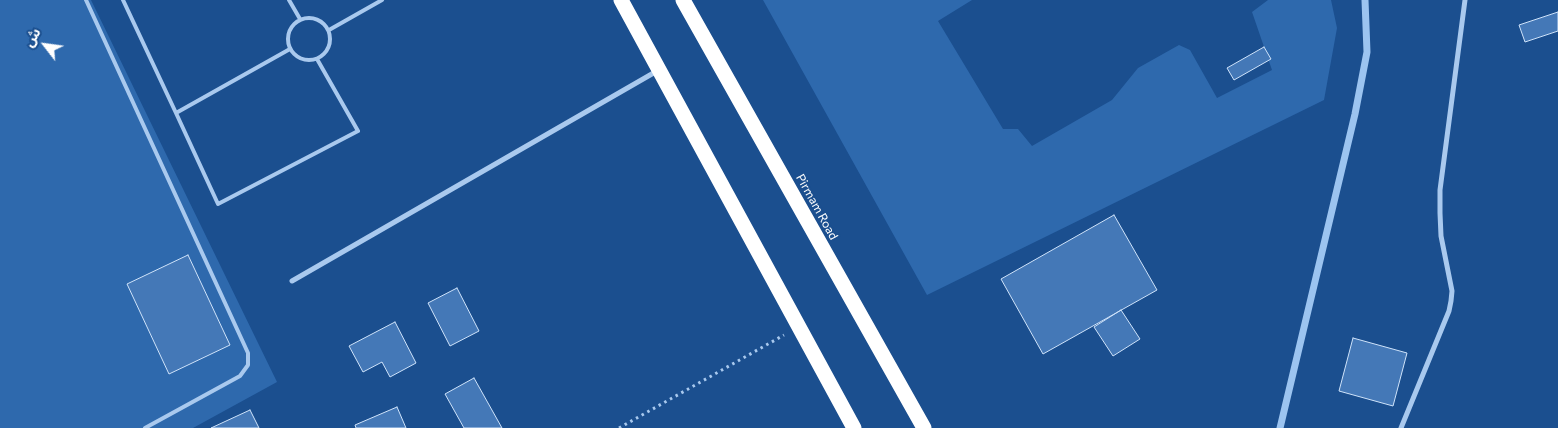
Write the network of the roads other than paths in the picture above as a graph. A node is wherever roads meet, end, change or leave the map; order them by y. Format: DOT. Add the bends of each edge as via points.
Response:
graph roads {
  1 [pos="86,0"];
  2 [pos="123,0"];
  3 [pos="289,0"];
  4 [pos="382,0"];
  5 [pos="622,0"];
  6 [pos="683,0"];
  7 [pos="1465,0"];
  8 [pos="300,20"];
  9 [pos="329,30"];
  10 [pos="290,49"];
  11 [pos="317,59"];
  12 [pos="660,70"];
  13 [pos="176,112"];
  14 [pos="292,281"];
  15 [pos="145,428"];
  16 [pos="854,428"];
  17 [pos="924,428"];
  18 [pos="1401,428"];
  1 -- 15 [label="lane" via="248,353 248,365 240,376"];
  2 -- 13 [label="lane"];
  3 -- 8 [label="lane"];
  4 -- 9 [label="lane"];
  5 -- 12 [label="highway"];
  6 -- 17 [label="highway, Pirmam Road"];
  7 -- 18 [label="street" via="1440,190 1441,236 1452,291 1451,301"];
  8 -- 9 [label="lane" via="317,19"];
  8 -- 10 [label="lane" via="290,29"];
  9 -- 11 [label="lane" via="328,50"];
  10 -- 11 [label="lane" via="299,58"];
  10 -- 13 [label="lane"];
  11 -- 13 [label="lane" via="358,131 218,204"];
  12 -- 14 [label="street"];
  12 -- 16 [label="highway"];
}
